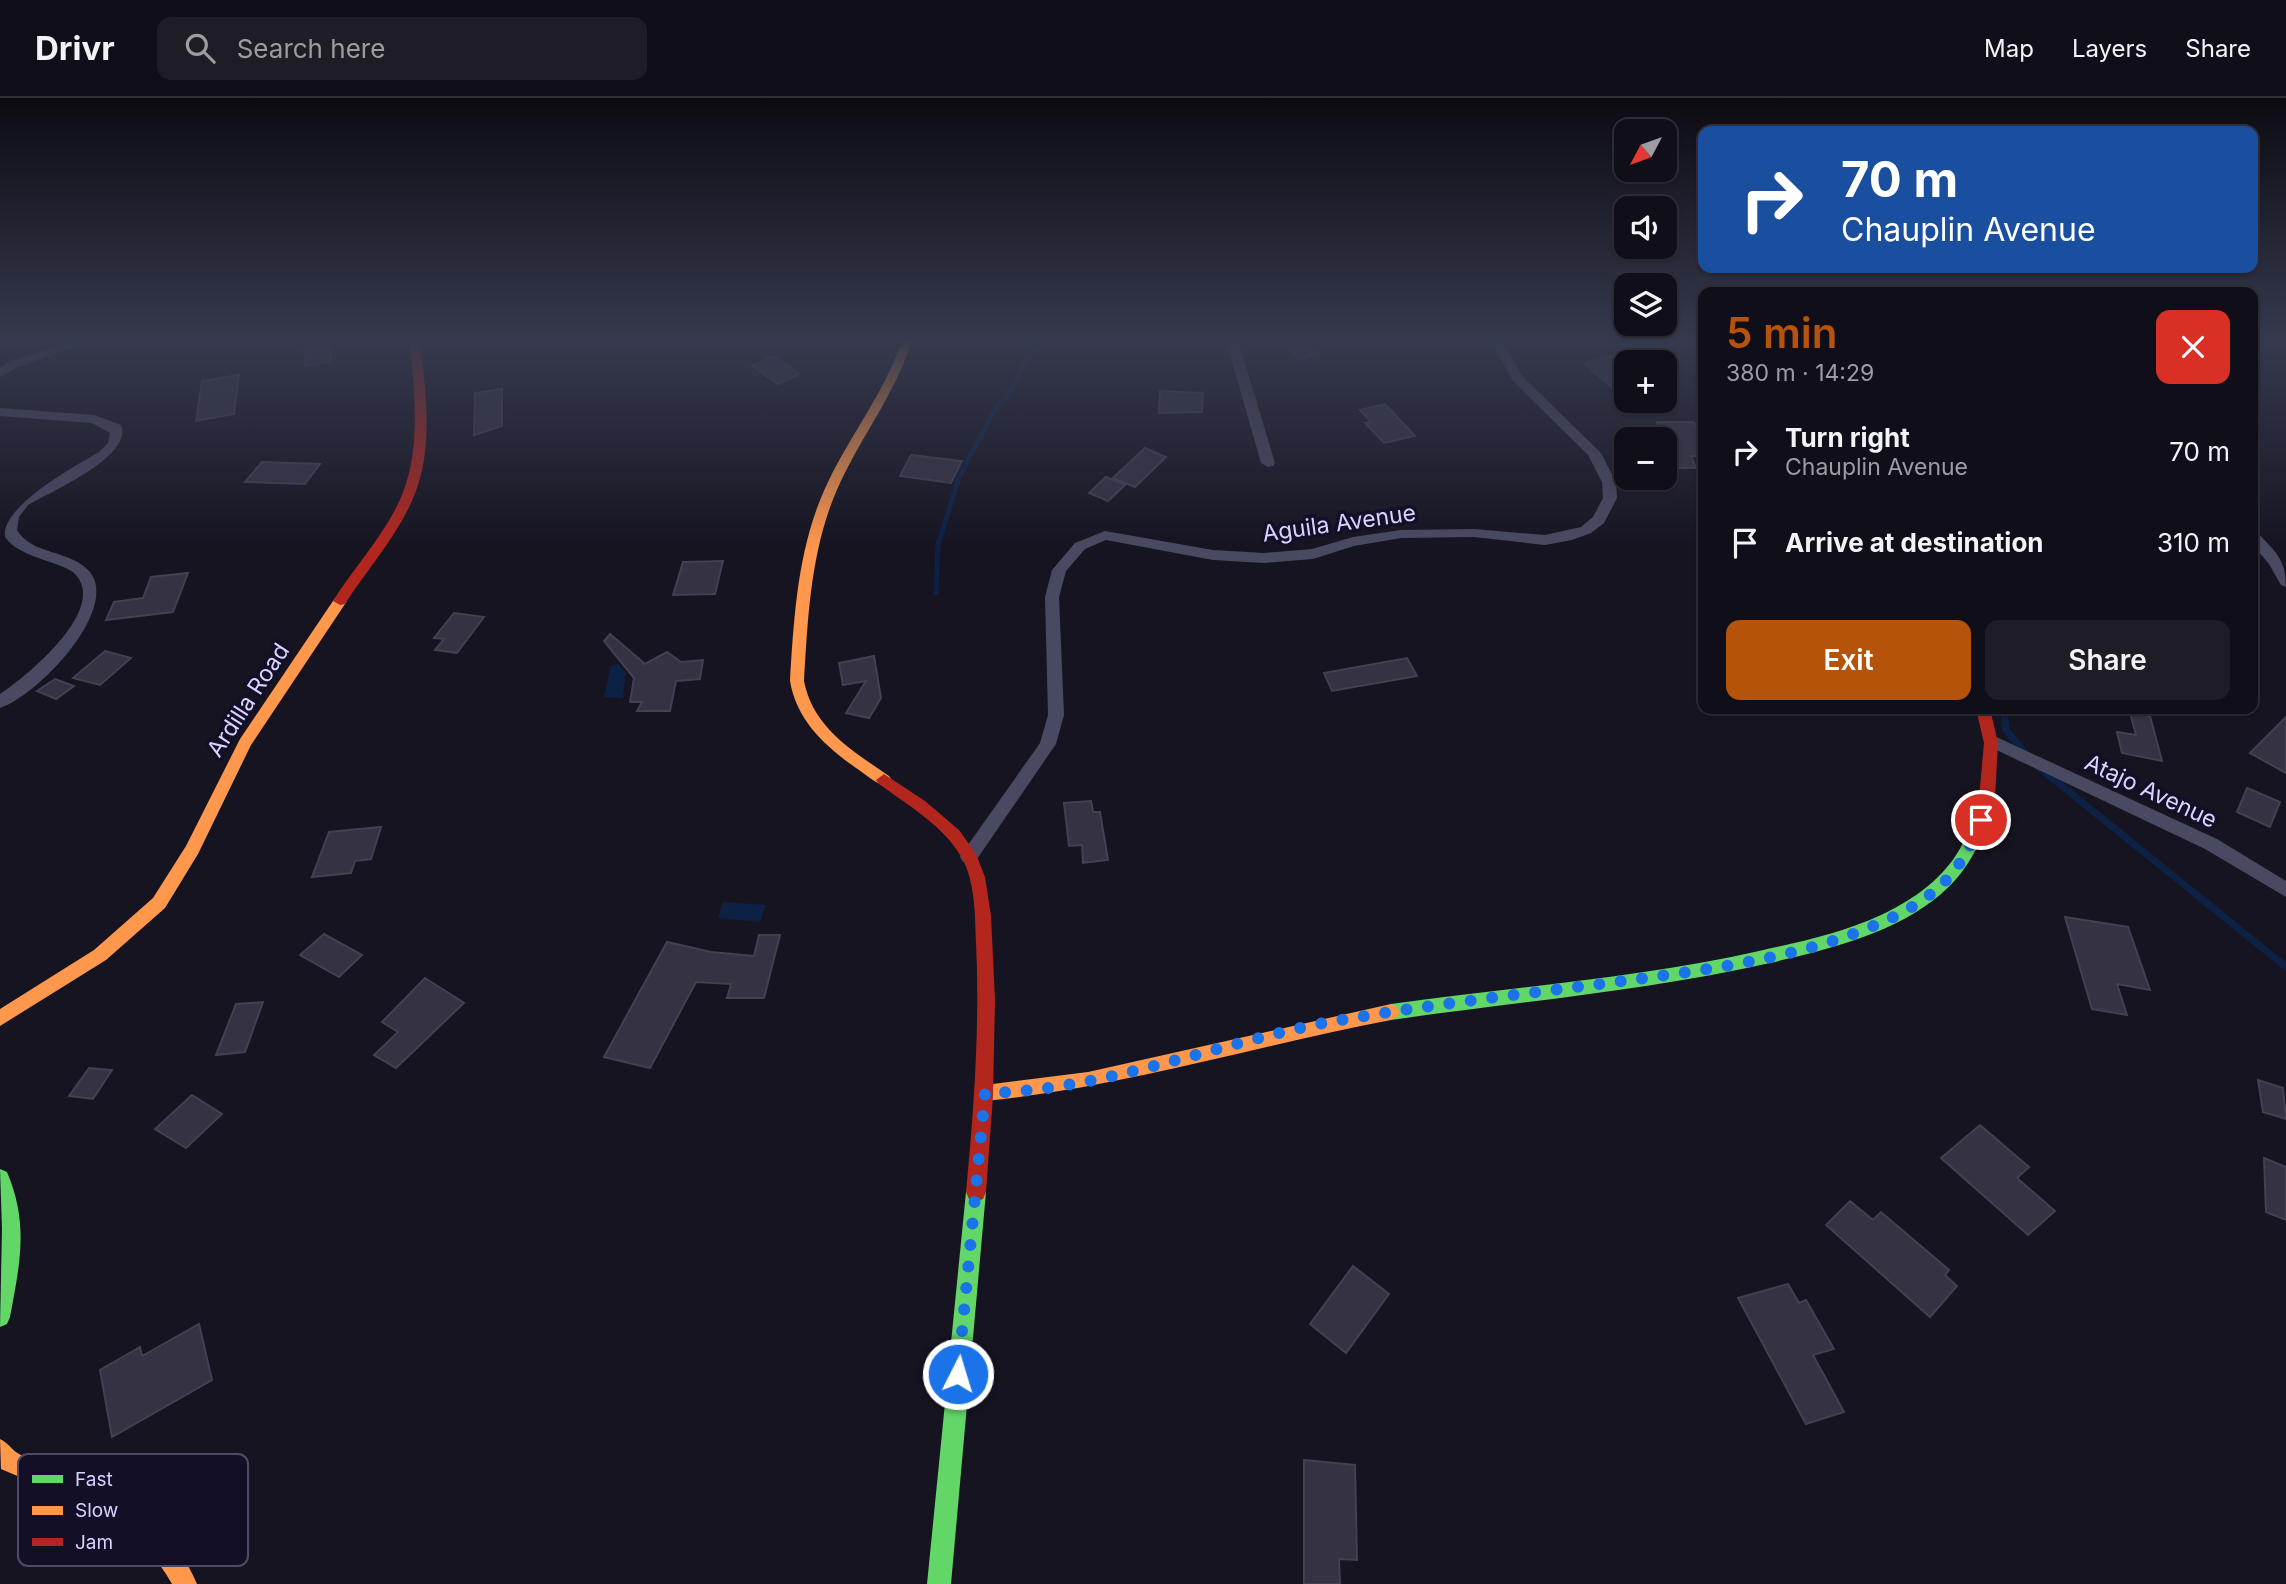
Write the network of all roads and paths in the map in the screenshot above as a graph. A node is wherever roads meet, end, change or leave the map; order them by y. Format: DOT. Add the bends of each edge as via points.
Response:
graph roads {
  1 [pos="420,409"];
  2 [pos="878,409"];
  3 [pos="1252,409"];
  4 [pos="1550,409"];
  5 [pos="0,412"];
  6 [pos="1268,463"];
  7 [pos="2258,542"];
  8 [pos="2286,582"];
  9 [pos="0,702"];
  10 [pos="1984,714"];
  11 [pos="1992,741"];
  12 [pos="969,857"];
  13 [pos="2286,891"];
  14 [pos="0,1018"];
  15 [pos="985,1093"];
  16 [pos="0,1178"];
  17 [pos="0,1317"];
  18 [pos="0,1450"];
  19 [pos="18,1465"];
  20 [pos="176,1566"];
  21 [pos="185,1584"];
  22 [pos="939,1584"];
  1 -- 14 [label="street, Ardilla Road" via="422,435 412,487 245,743 192,850 159,903 100,955"];
  2 -- 12 [label="street" via="849,454 820,514 800,633 798,697 828,740 934,816"];
  3 -- 6 [label="street"];
  4 -- 12 [label="street, Aguila Avenue" via="1602,465 1609,482 1609,498 1599,520 1586,530 1545,540 1474,533 1401,534 1285,558 1213,555 1105,535 1080,546 1059,570 1052,597 1056,715 1048,744"];
  5 -- 9 [label="street" via="94,419 116,428 117,436 115,446 104,455 23,502 9,522 11,535 37,553 79,569 89,581 91,594 81,622 58,657"];
  7 -- 8 [label="street"];
  10 -- 11 [label="street"];
  11 -- 13 [label="street, Atajo Avenue" via="2211,844"];
  11 -- 15 [label="street" via="1981,820 1968,855 1928,896 1868,928 1707,970 1331,1022 1072,1083"];
  12 -- 15 [label="street" via="984,914 988,990"];
  15 -- 22 [label="street"];
  16 -- 17 [label="street" via="9,1196 12,1248"];
  18 -- 19 [label="street"];
  20 -- 21 [label="street"];
}
